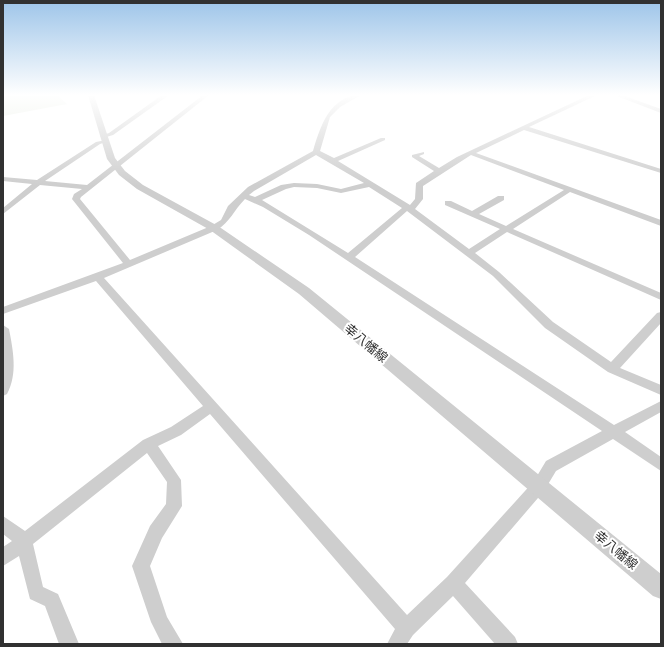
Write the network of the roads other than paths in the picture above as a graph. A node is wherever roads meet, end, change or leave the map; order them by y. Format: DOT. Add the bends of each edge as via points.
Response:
graph roads {
  1 [pos="99,125"];
  2 [pos="123,125"];
  3 [pos="168,125"];
  4 [pos="323,125"];
  5 [pos="531,125"];
  6 [pos="525,128"];
  7 [pos="103,139"];
  8 [pos="383,139"];
  9 [pos="316,152"];
  10 [pos="422,153"];
  11 [pos="471,153"];
  12 [pos="334,160"];
  13 [pos="116,166"];
  14 [pos="439,171"];
  15 [pos="661,171"];
  16 [pos="3,179"];
  17 [pos="40,181"];
  18 [pos="371,184"];
  19 [pos="88,187"];
  20 [pos="570,189"];
  21 [pos="245,196"];
  22 [pos="501,198"];
  23 [pos="256,200"];
  24 [pos="448,202"];
  25 [pos="408,208"];
  26 [pos="3,212"];
  27 [pos="472,214"];
  28 [pos="661,223"];
  29 [pos="214,228"];
  30 [pos="506,229"];
  31 [pos="469,253"];
  32 [pos="348,258"];
  33 [pos="129,265"];
  34 [pos="98,277"];
  35 [pos="661,297"];
  36 [pos="3,311"];
  37 [pos="661,316"];
  38 [pos="3,329"];
  39 [pos="612,368"];
  40 [pos="661,390"];
  41 [pos="3,391"];
  42 [pos="661,406"];
  43 [pos="211,407"];
  44 [pos="614,432"];
  45 [pos="148,444"];
  46 [pos="661,465"];
  47 [pos="539,486"];
  48 [pos="3,524"];
  49 [pos="24,540"];
  50 [pos="3,558"];
  51 [pos="453,583"];
  52 [pos="661,588"];
  53 [pos="406,628"];
  54 [pos="69,644"];
  55 [pos="173,644"];
  56 [pos="397,644"];
  57 [pos="508,644"];
  1 -- 7 [label="street, 幸八幡線"];
  2 -- 7 [label="street"];
  3 -- 13 [label="street"];
  4 -- 9 [label="street"];
  5 -- 6 [label="street"];
  6 -- 11 [label="street"];
  6 -- 15 [label="street"];
  7 -- 13 [label="street, 幸八幡線"];
  7 -- 17 [label="street"];
  8 -- 12 [label="street"];
  9 -- 12 [label="street"];
  9 -- 21 [label="street" via="251,189"];
  10 -- 14 [label="street" via="414,156"];
  11 -- 14 [label="street"];
  11 -- 20 [label="street"];
  12 -- 18 [label="street"];
  13 -- 19 [label="street"];
  13 -- 29 [label="street, 幸八幡線" via="140,188"];
  14 -- 25 [label="street" via="419,185 421,196 418,204"];
  16 -- 17 [label="street"];
  17 -- 19 [label="street"];
  17 -- 26 [label="street"];
  18 -- 23 [label="street" via="341,191 294,185"];
  18 -- 25 [label="street"];
  19 -- 33 [label="street" via="76,200"];
  20 -- 28 [label="street"];
  20 -- 30 [label="street"];
  21 -- 23 [label="street"];
  21 -- 29 [label="street" via="231,208 224,222"];
  22 -- 27 [label="street"];
  23 -- 32 [label="street"];
  24 -- 27 [label="street"];
  25 -- 31 [label="street"];
  25 -- 32 [label="street" via="387,227 364,242"];
  27 -- 30 [label="street"];
  29 -- 33 [label="street"];
  29 -- 47 [label="street, 幸八幡線" via="304,291"];
  30 -- 31 [label="street"];
  30 -- 35 [label="street"];
  31 -- 39 [label="street" via="496,274 549,325"];
  32 -- 44 [label="street"];
  33 -- 34 [label="street"];
  34 -- 36 [label="street"];
  34 -- 43 [label="street"];
  37 -- 39 [label="street"];
  38 -- 41 [label="street" via="8,371"];
  39 -- 40 [label="street"];
  42 -- 44 [label="street"];
  43 -- 45 [label="street" via="176,431"];
  43 -- 53 [label="street"];
  44 -- 46 [label="street"];
  44 -- 47 [label="street" via="551,466"];
  45 -- 49 [label="street"];
  45 -- 55 [label="street" via="174,480 174,506 156,532 141,566 160,622"];
  47 -- 51 [label="street"];
  47 -- 52 [label="street, 幸八幡線"];
  48 -- 49 [label="street"];
  49 -- 50 [label="street"];
  49 -- 54 [label="street" via="36,593 52,600"];
  51 -- 53 [label="street"];
  51 -- 57 [label="street"];
  53 -- 56 [label="street"];
}
